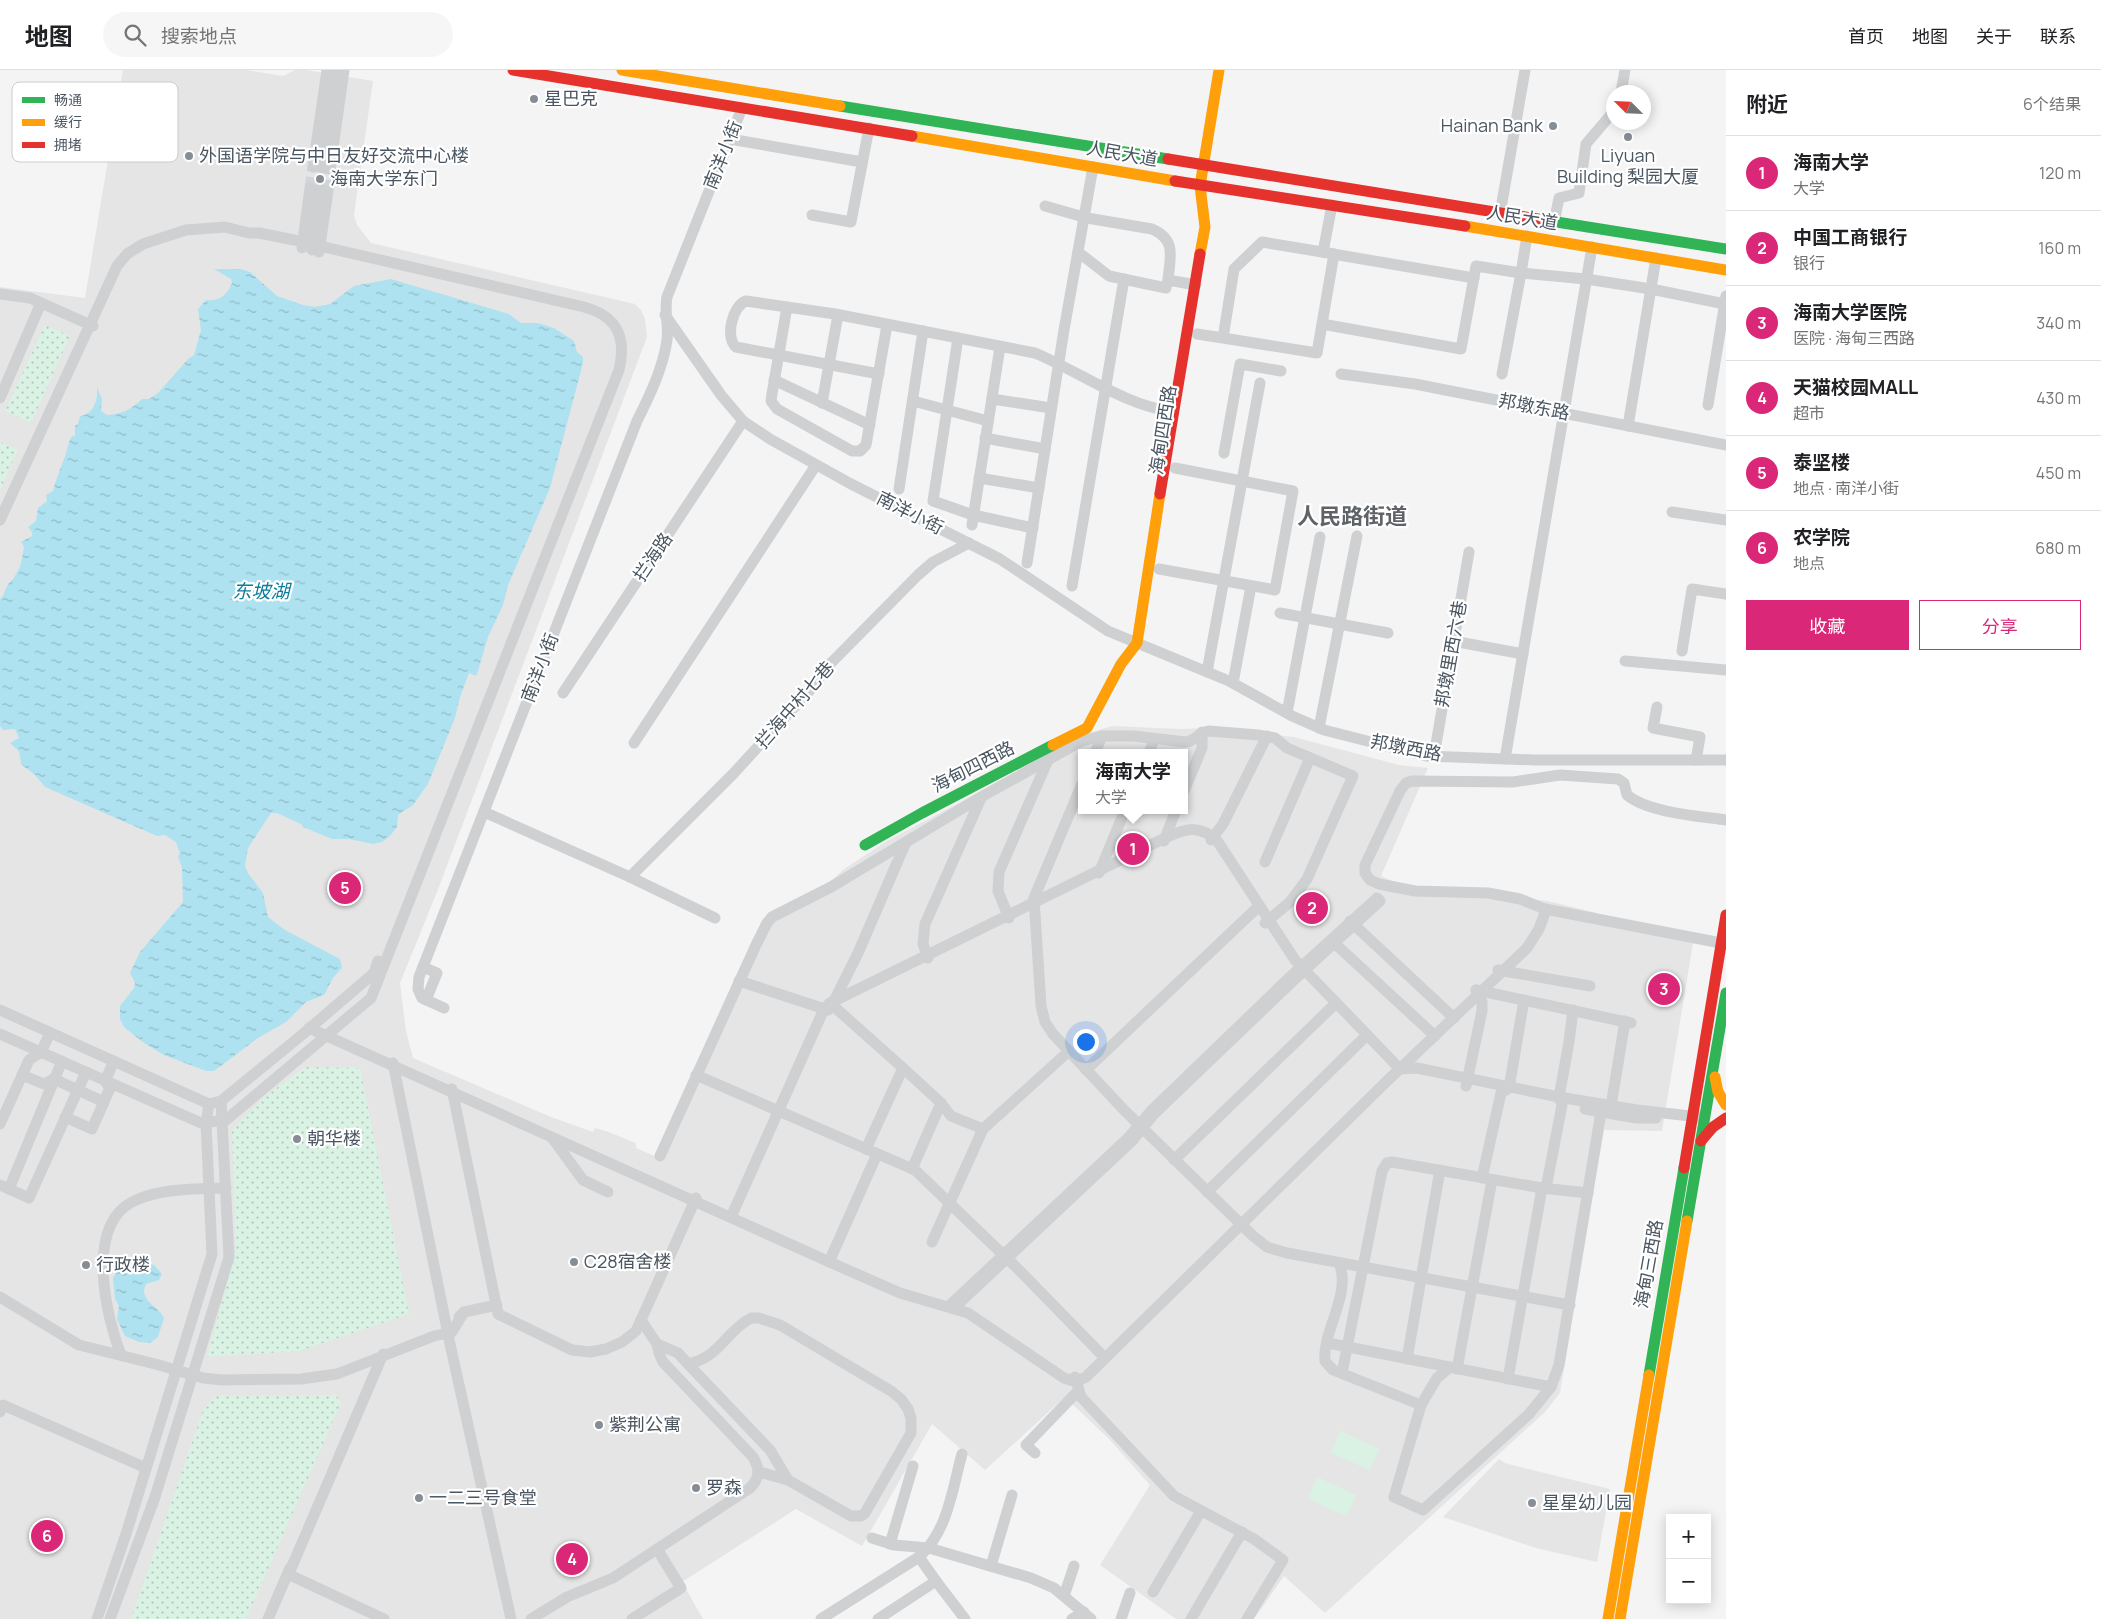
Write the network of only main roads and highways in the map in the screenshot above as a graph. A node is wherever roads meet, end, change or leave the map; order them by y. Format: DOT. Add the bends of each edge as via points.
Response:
graph roads {
  1 [pos="513,70"];
  2 [pos="622,70"];
  3 [pos="1219,70"];
  4 [pos="1230,70"];
  5 [pos="1210,166"];
  6 [pos="1206,186"];
  7 [pos="1726,250"];
  8 [pos="1726,270"];
  9 [pos="1142,645"];
  10 [pos="865,845"];
  11 [pos="1726,915"];
  12 [pos="1726,992"];
  13 [pos="1714,1066"];
  14 [pos="1726,1105"];
  15 [pos="1726,1118"];
  16 [pos="1708,1122"];
  17 [pos="1608,1619"];
  18 [pos="1620,1619"];
  1 -- 6 [label="main road, 人民大道"];
  2 -- 5 [label="main road, 人民大道"];
  3 -- 5 [label="main road"];
  4 -- 5 [label="main road"];
  5 -- 6 [label="main road"];
  5 -- 7 [label="main road, 人民大道"];
  6 -- 8 [label="main road, 人民大道"];
  6 -- 9 [label="main road, 海甸四西路" via="1206,227 1173,412"];
  6 -- 9 [label="main road, 海甸四西路" via="1215,228 1159,569"];
  9 -- 10 [label="main road, 海甸四西路" via="1121,664 1087,728"];
  11 -- 17 [label="main road, 海甸三西路"];
  12 -- 13 [label="main road, 海甸三西路"];
  13 -- 14 [label="main road" via="1718,1092"];
  13 -- 16 [label="main road, 海甸三西路"];
  15 -- 16 [label="main road"];
  16 -- 18 [label="main road, 海甸三西路" via="1702,1141"];
}
